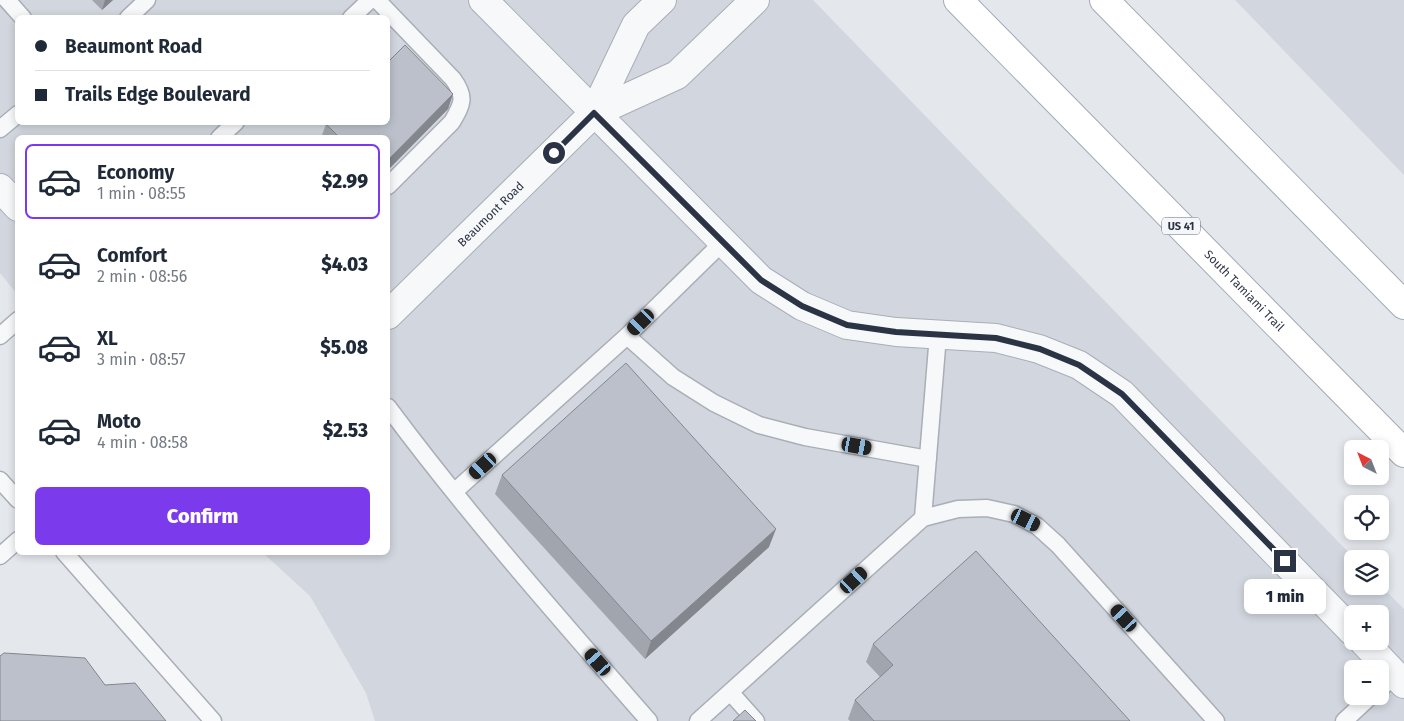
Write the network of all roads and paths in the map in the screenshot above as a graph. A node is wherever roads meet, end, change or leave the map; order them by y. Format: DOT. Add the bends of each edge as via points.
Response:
graph roads {
  1 [pos="7,0"];
  2 [pos="147,0"];
  3 [pos="370,0"];
  4 [pos="377,0"];
  5 [pos="483,0"];
  6 [pos="662,0"];
  7 [pos="754,0"];
  8 [pos="958,0"];
  9 [pos="1104,0"];
  10 [pos="20,15"];
  11 [pos="131,15"];
  12 [pos="354,15"];
  13 [pos="594,113"];
  14 [pos="15,116"];
  15 [pos="233,125"];
  16 [pos="0,129"];
  17 [pos="222,135"];
  18 [pos="390,184"];
  19 [pos="0,188"];
  20 [pos="15,204"];
  21 [pos="723,242"];
  22 [pos="1404,305"];
  23 [pos="390,312"];
  24 [pos="15,323"];
  25 [pos="938,335"];
  26 [pos="0,336"];
  27 [pos="627,336"];
  28 [pos="390,410"];
  29 [pos="1404,453"];
  30 [pos="928,459"];
  31 [pos="0,480"];
  32 [pos="454,492"];
  33 [pos="15,497"];
  34 [pos="923,518"];
  35 [pos="15,543"];
  36 [pos="67,555"];
  37 [pos="0,556"];
  38 [pos="1344,623"];
  39 [pos="1369,650"];
  40 [pos="1393,682"];
  41 [pos="730,692"];
  42 [pos="1362,705"];
  43 [pos="213,721"];
  44 [pos="650,721"];
  45 [pos="698,721"];
  46 [pos="756,721"];
  47 [pos="1216,721"];
  48 [pos="1344,721"];
  1 -- 10 [label="lane"];
  2 -- 11 [label="lane"];
  3 -- 12 [label="lane"];
  4 -- 18 [label="lane" via="453,79 463,100 452,122"];
  5 -- 13 [label="street"];
  6 -- 13 [label="street, Beaumont Road" via="636,25"];
  7 -- 13 [label="street, Beaumont Road" via="677,75"];
  8 -- 29 [label="main road, South Tamiami Trail / US 41"];
  9 -- 22 [label="main road"];
  13 -- 21 [label="street"];
  13 -- 23 [label="street, Beaumont Road"];
  14 -- 16 [label="lane"];
  15 -- 17 [label="lane"];
  19 -- 20 [label="street"];
  21 -- 25 [label="street" via="761,280 802,306 847,325"];
  21 -- 27 [label="lane"];
  24 -- 26 [label="lane"];
  25 -- 30 [label="lane"];
  25 -- 38 [label="street" via="996,338 1040,349 1079,365 1122,394"];
  27 -- 30 [label="lane" via="673,377 714,403 759,425 805,438"];
  27 -- 32 [label="lane"];
  28 -- 32 [label="lane"];
  30 -- 34 [label="lane"];
  31 -- 33 [label="lane"];
  32 -- 44 [label="lane"];
  34 -- 41 [label="lane"];
  34 -- 47 [label="lane" via="958,509 987,508 1014,514 1037,526 1058,545"];
  35 -- 37 [label="lane"];
  36 -- 43 [label="lane"];
  39 -- 40 [label="street"];
  41 -- 45 [label="lane"];
  41 -- 46 [label="lane"];
  42 -- 48 [label="lane"];
}
